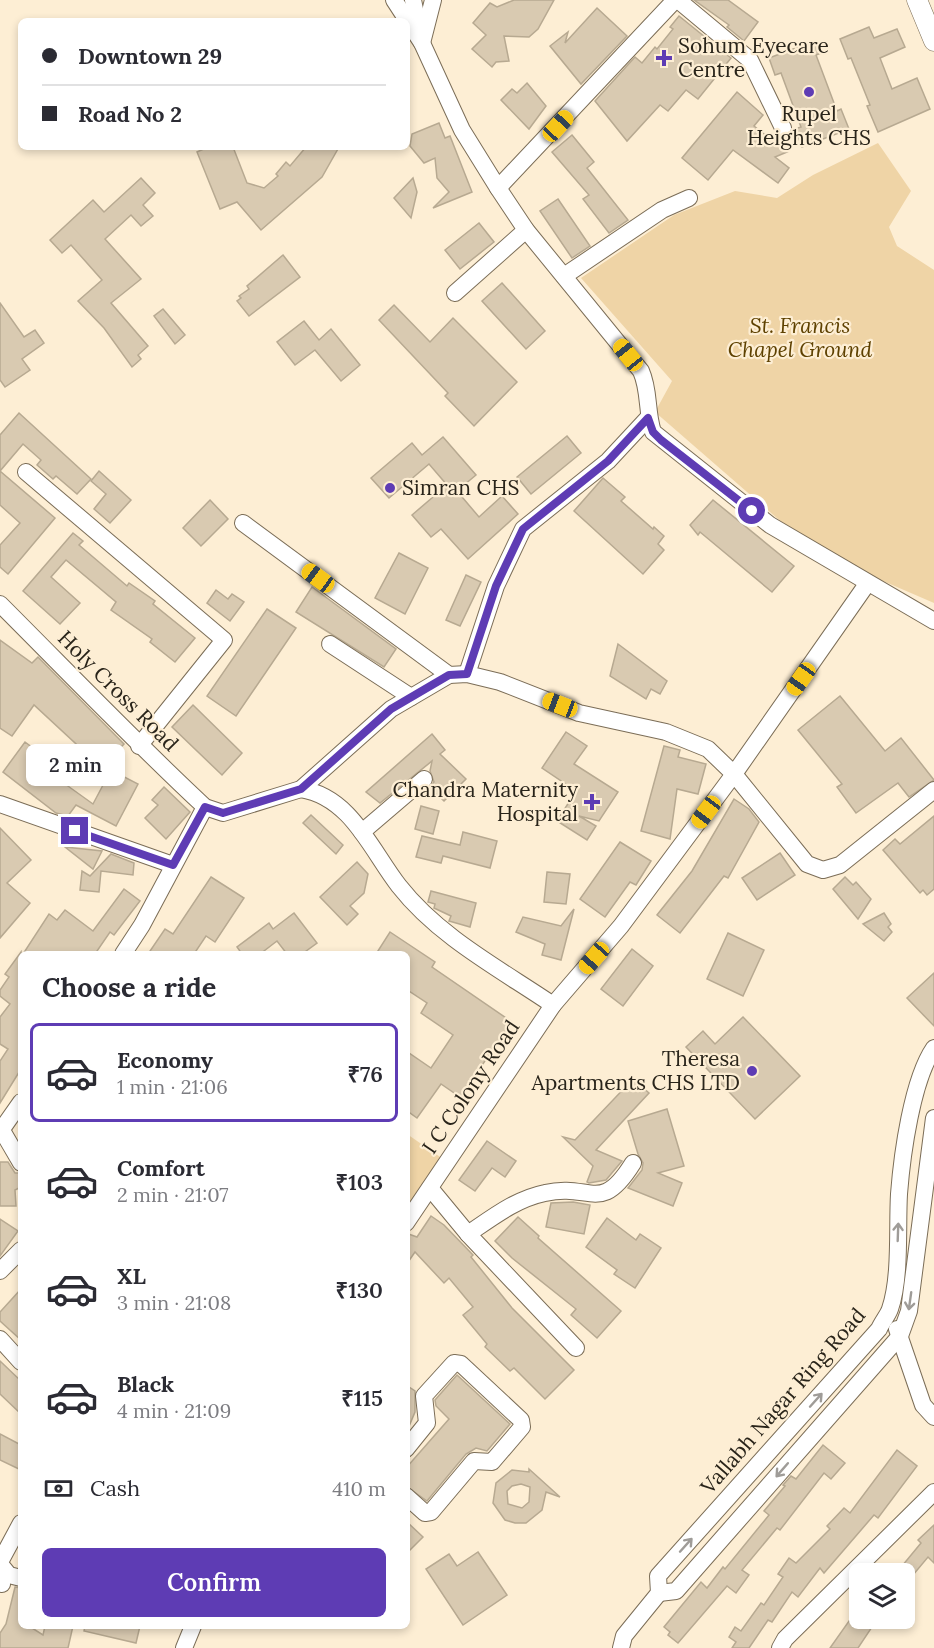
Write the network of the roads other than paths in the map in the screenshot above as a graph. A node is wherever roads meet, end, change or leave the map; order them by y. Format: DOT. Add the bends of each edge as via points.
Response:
graph roads {
  1 [pos="394,0"];
  2 [pos="413,0"];
  3 [pos="433,0"];
  4 [pos="677,0"];
  5 [pos="916,0"];
  6 [pos="406,18"];
  7 [pos="410,25"];
  8 [pos="934,41"];
  9 [pos="422,43"];
  10 [pos="783,128"];
  11 [pos="498,189"];
  12 [pos="689,198"];
  13 [pos="526,230"];
  14 [pos="564,276"];
  15 [pos="455,293"];
  16 [pos="648,418"];
  17 [pos="26,471"];
  18 [pos="243,523"];
  19 [pos="867,584"];
  20 [pos="0,604"];
  21 [pos="934,621"];
  22 [pos="330,644"];
  23 [pos="467,674"];
  24 [pos="449,675"];
  25 [pos="411,697"];
  26 [pos="139,746"];
  27 [pos="734,774"];
  28 [pos="424,778"];
  29 [pos="301,789"];
  30 [pos="934,790"];
  31 [pos="0,804"];
  32 [pos="205,807"];
  33 [pos="362,832"];
  34 [pos="173,865"];
  35 [pos="125,951"];
  36 [pos="553,1005"];
  37 [pos="934,1048"];
  38 [pos="18,1106"];
  39 [pos="934,1118"];
  40 [pos="1,1128"];
  41 [pos="18,1158"];
  42 [pos="633,1163"];
  43 [pos="430,1188"];
  44 [pos="410,1217"];
  45 [pos="468,1234"];
  46 [pos="18,1253"];
  47 [pos="0,1272"];
  48 [pos="890,1308"];
  49 [pos="900,1336"];
  50 [pos="0,1340"];
  51 [pos="576,1348"];
  52 [pos="18,1359"];
  53 [pos="934,1418"];
  54 [pos="410,1444"];
  55 [pos="934,1492"];
  56 [pos="410,1500"];
  57 [pos="18,1532"];
  58 [pos="4,1576"];
  59 [pos="659,1593"];
  60 [pos="189,1629"];
  61 [pos="184,1648"];
  62 [pos="621,1648"];
  63 [pos="780,1648"];
  1 -- 6 [label="street"];
  2 -- 9 [label="street"];
  3 -- 9 [label="street"];
  4 -- 10 [label="street" via="750,60"];
  4 -- 11 [label="street"];
  5 -- 8 [label="main road"];
  7 -- 9 [label="street"];
  9 -- 11 [label="street" via="462,130"];
  11 -- 13 [label="street"];
  12 -- 14 [label="street" via="662,210"];
  13 -- 14 [label="street"];
  13 -- 15 [label="street"];
  14 -- 16 [label="street" via="641,371 648,386"];
  16 -- 19 [label="street" via="661,440 770,525"];
  16 -- 23 [label="street" via="608,461 523,529 496,586"];
  17 -- 26 [label="street" via="224,640"];
  18 -- 24 [label="street"];
  19 -- 21 [label="street"];
  19 -- 27 [label="street, I C Colony Road"];
  20 -- 26 [label="street, Holy Cross Road"];
  22 -- 25 [label="street"];
  23 -- 24 [label="street"];
  23 -- 27 [label="street" via="500,682 579,713 687,739 708,750"];
  24 -- 25 [label="street"];
  25 -- 29 [label="street" via="391,709"];
  26 -- 32 [label="street, Holy Cross Road"];
  27 -- 30 [label="street" via="807,864 823,870 840,865"];
  27 -- 36 [label="street, I C Colony Road" via="621,926"];
  28 -- 33 [label="street"];
  29 -- 32 [label="street" via="230,811"];
  29 -- 33 [label="street" via="326,797"];
  31 -- 34 [label="street"];
  32 -- 34 [label="street"];
  33 -- 36 [label="street" via="397,884 434,925"];
  34 -- 35 [label="street"];
  36 -- 43 [label="street, I C Colony Road"];
  48 -- 37 [label="street, Vallabh Nagar Ring Road, one-way" via="897,1259 899,1192 914,1098"];
  38 -- 40 [label="street"];
  39 -- 49 [label="street, one-way" via="909,1311"];
  40 -- 41 [label="street"];
  42 -- 45 [label="street" via="620,1184 605,1194 547,1192 515,1202"];
  43 -- 44 [label="street, I C Colony Road"];
  43 -- 45 [label="street"];
  45 -- 51 [label="street"];
  46 -- 47 [label="street"];
  48 -- 49 [label="street"];
  59 -- 48 [label="street, Vallabh Nagar Ring Road, one-way" via="658,1576 879,1329"];
  49 -- 53 [label="street" via="923,1405"];
  49 -- 59 [label="street, one-way" via="676,1591"];
  50 -- 52 [label="street"];
  54 -- 56 [label="street" via="427,1423 424,1396 454,1364 461,1364 521,1420 522,1427 492,1462 474,1461 431,1512 425,1513"];
  55 -- 63 [label="street"];
  57 -- 58 [label="street"];
  59 -- 62 [label="street, Vallabh Nagar Ring Road" via="624,1636"];
  60 -- 61 [label="street"];
}
